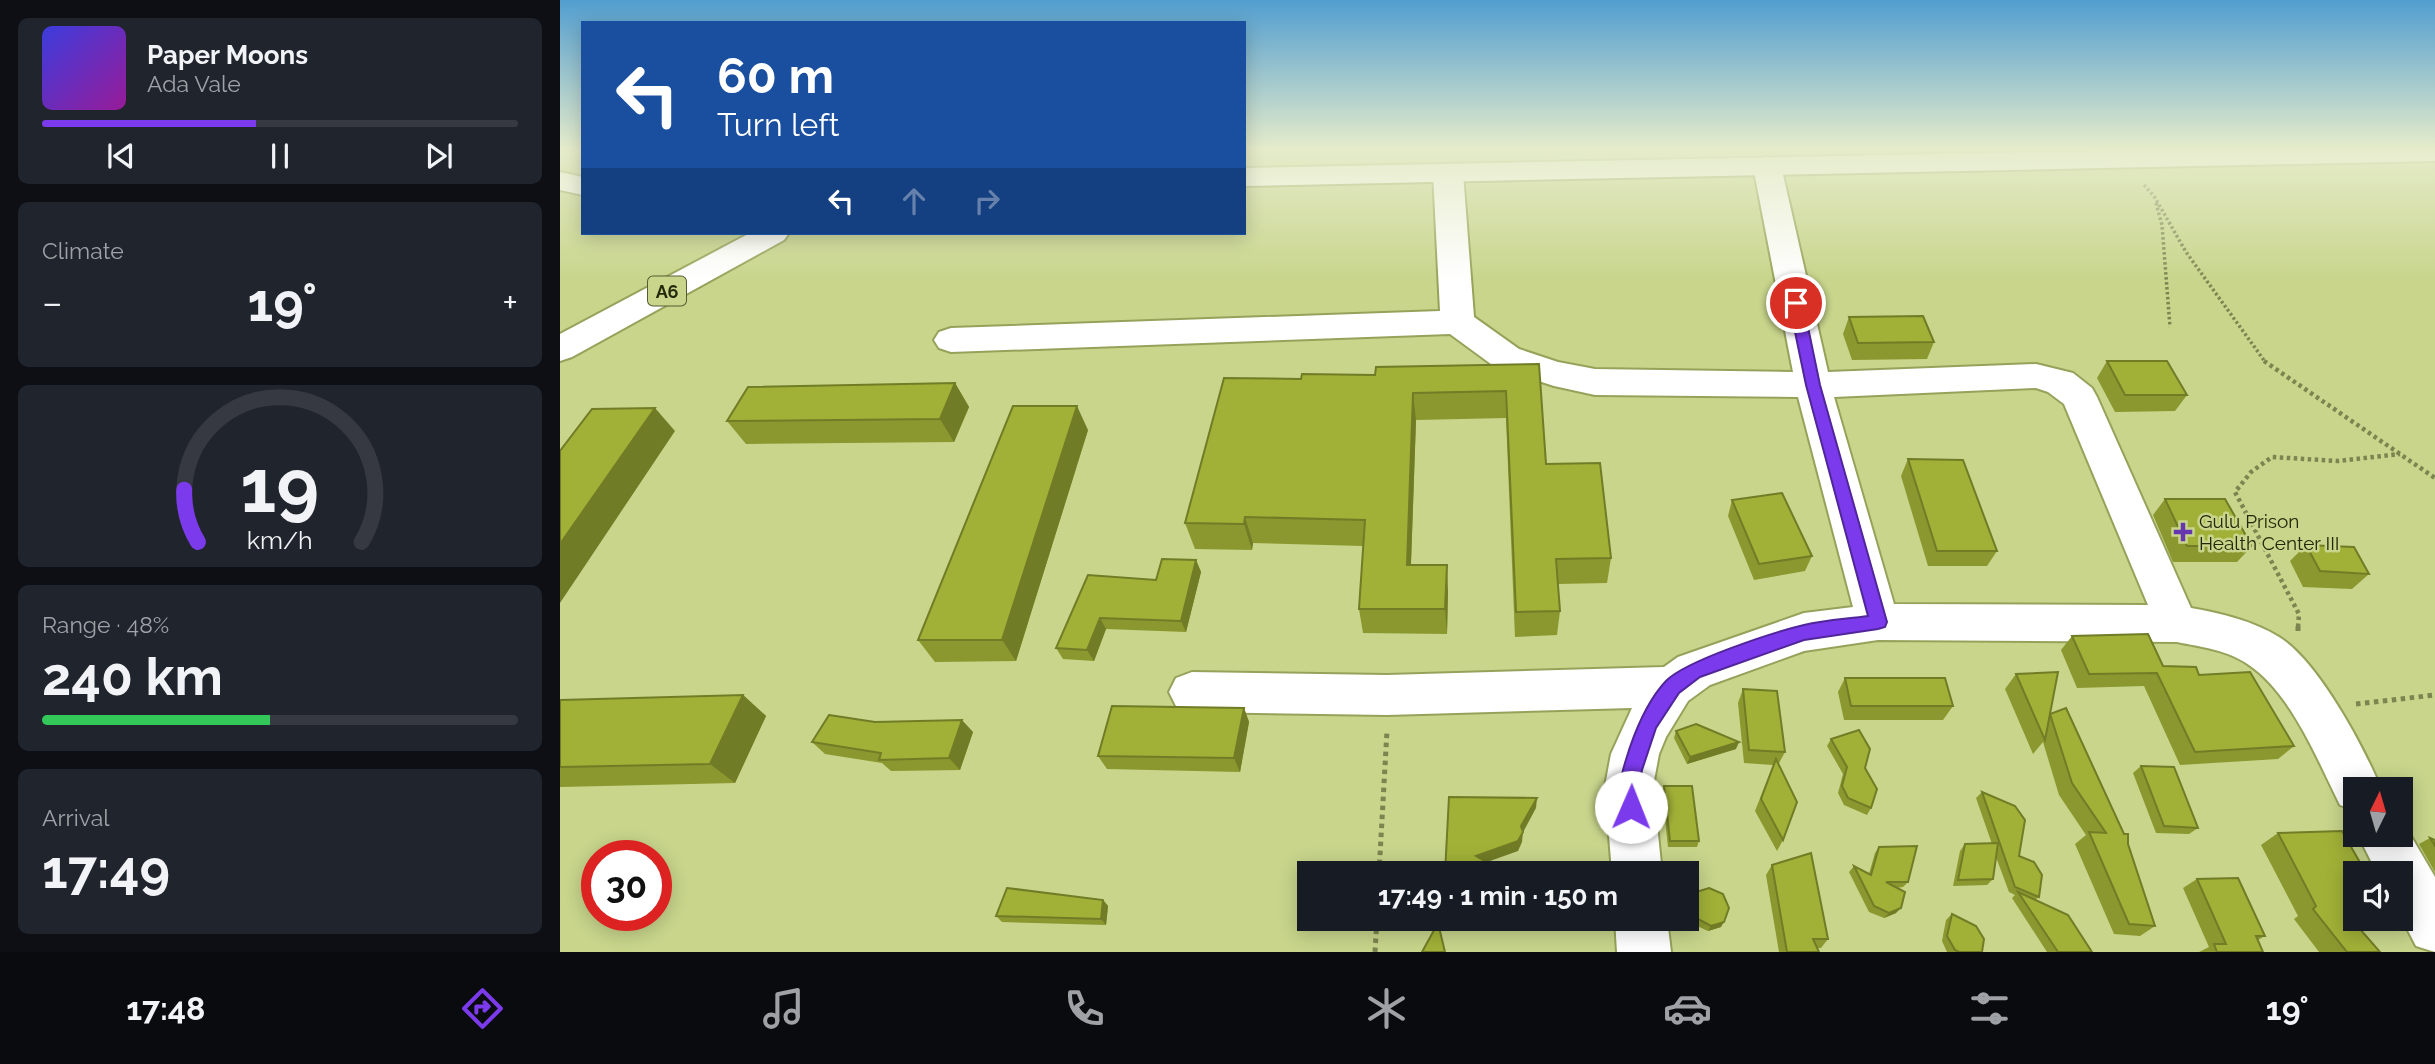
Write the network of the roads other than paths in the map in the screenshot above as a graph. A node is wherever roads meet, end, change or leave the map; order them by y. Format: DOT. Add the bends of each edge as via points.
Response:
graph roads {
  1 [pos="1449,192"];
  2 [pos="1773,192"];
  3 [pos="761,235"];
  4 [pos="1457,322"];
  5 [pos="951,340"];
  6 [pos="560,349"];
  7 [pos="1813,385"];
  8 [pos="1878,622"];
  9 [pos="2177,624"];
  10 [pos="1672,687"];
  11 [pos="1192,692"];
  12 [pos="2350,777"];
  13 [pos="2390,847"];
  14 [pos="1636,861"];
  15 [pos="2435,927"];
  16 [pos="1642,931"];
  17 [pos="1644,952"];
  1 -- 4 [label="street"];
  2 -- 7 [label="street"];
  3 -- 6 [label="street, A6"];
  4 -- 5 [label="street"];
  4 -- 7 [label="street" via="1507,358 1595,382"];
  7 -- 8 [label="street"];
  7 -- 9 [label="street" via="2036,376 2060,382 2079,397"];
  8 -- 9 [label="street"];
  8 -- 10 [label="street" via="1804,632 1694,671"];
  9 -- 12 [label="street" via="2215,631 2265,651 2286,670 2314,711"];
  10 -- 11 [label="street" via="1387,695"];
  10 -- 14 [label="street" via="1635,754 1629,786"];
  13 -- 15 [label="street"];
  16 -- 17 [label="street"];
}
